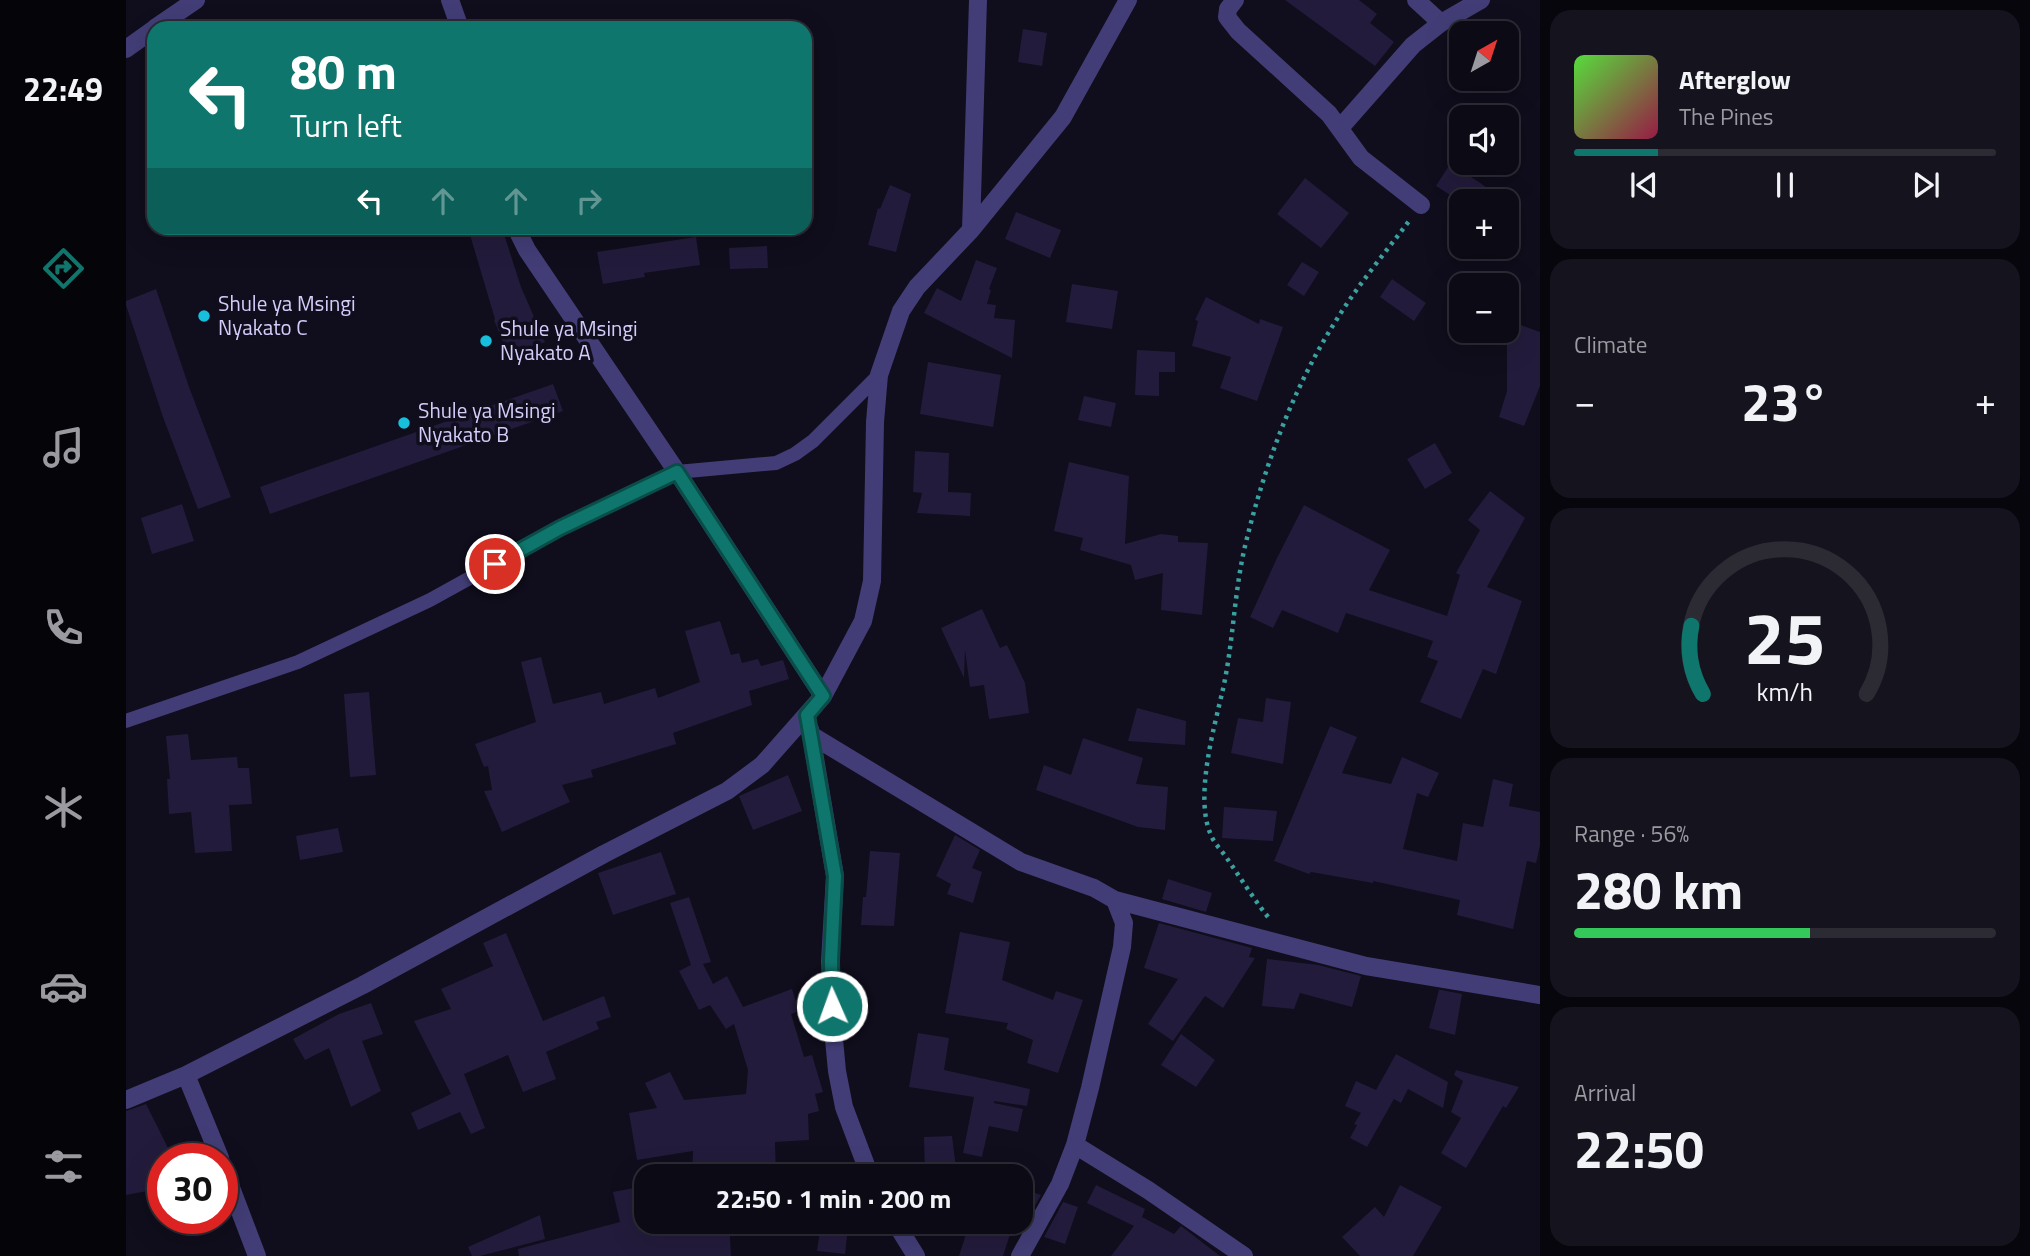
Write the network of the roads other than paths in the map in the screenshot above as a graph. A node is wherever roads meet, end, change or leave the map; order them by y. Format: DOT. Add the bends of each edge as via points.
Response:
graph roads {
  1 [pos="450,0"];
  2 [pos="978,0"];
  3 [pos="1128,0"];
  4 [pos="1235,0"];
  5 [pos="1416,0"];
  6 [pos="1481,0"];
  7 [pos="186,3"];
  8 [pos="164,21"];
  9 [pos="458,21"];
  10 [pos="1441,23"];
  11 [pos="147,34"];
  12 [pos="126,49"];
  13 [pos="1340,128"];
  14 [pos="1421,205"];
  15 [pos="971,230"];
  16 [pos="520,235"];
  17 [pos="880,375"];
  18 [pos="677,472"];
  19 [pos="823,696"];
  20 [pos="807,715"];
  21 [pos="126,721"];
  22 [pos="811,735"];
  23 [pos="1115,900"];
  24 [pos="1540,995"];
  25 [pos="186,1075"];
  26 [pos="126,1100"];
  27 [pos="214,1143"];
  28 [pos="1075,1145"];
  29 [pos="865,1164"];
  30 [pos="238,1206"];
  31 [pos="902,1234"];
  32 [pos="257,1256"];
  33 [pos="916,1256"];
  34 [pos="1020,1256"];
  35 [pos="1244,1256"];
  1 -- 9 [label="street"];
  2 -- 15 [label="street"];
  3 -- 15 [label="street" via="1063,117"];
  4 -- 13 [label="street" via="1227,17 1238,31"];
  5 -- 10 [label="street"];
  6 -- 10 [label="street"];
  7 -- 8 [label="street"];
  10 -- 13 [label="street" via="1413,45"];
  11 -- 12 [label="street"];
  13 -- 14 [label="street" via="1361,158"];
  15 -- 17 [label="street" via="917,287 901,311"];
  16 -- 18 [label="street"];
  17 -- 18 [label="lane" via="795,454 776,463"];
  17 -- 19 [label="street" via="874,422 872,581 863,621"];
  18 -- 19 [label="street"];
  18 -- 21 [label="lane" via="560,528 430,600 298,662"];
  19 -- 20 [label="street"];
  20 -- 22 [label="street"];
  20 -- 25 [label="street" via="762,765 727,791"];
  22 -- 23 [label="street" via="1021,862"];
  22 -- 29 [label="street" via="835,876 831,961 837,1072 844,1107"];
  23 -- 24 [label="street" via="1366,966"];
  23 -- 28 [label="street" via="1124,923 1122,947"];
  25 -- 26 [label="street"];
  25 -- 27 [label="street"];
  28 -- 34 [label="street" via="1060,1184"];
  28 -- 35 [label="street"];
  30 -- 32 [label="street"];
  31 -- 33 [label="street"];
}
